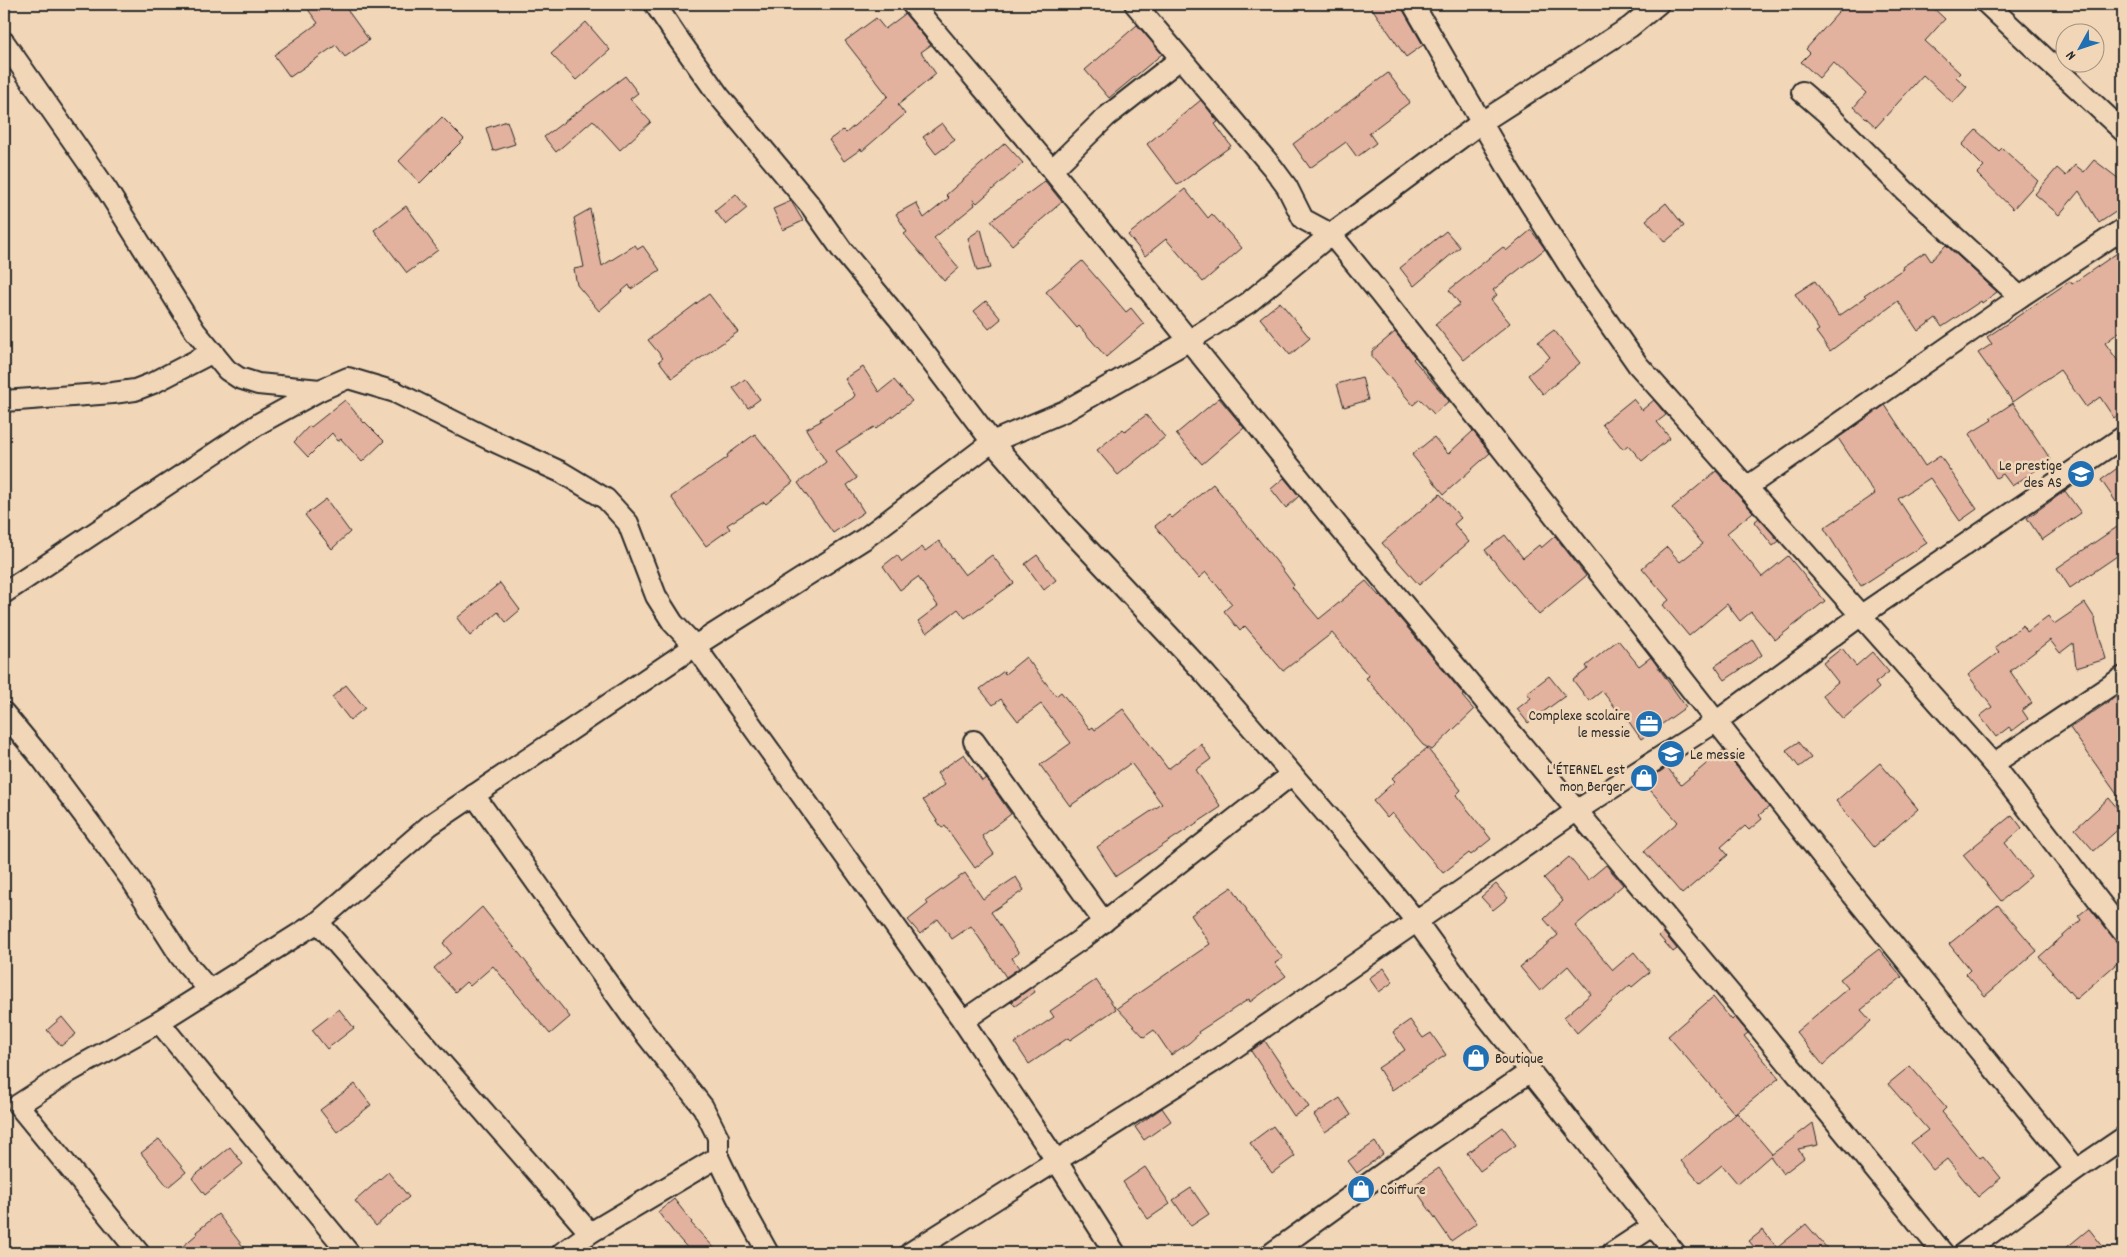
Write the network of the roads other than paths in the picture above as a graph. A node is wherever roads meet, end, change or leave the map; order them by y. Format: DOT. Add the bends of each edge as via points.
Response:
graph roads {
  1 [pos="656,4"];
  2 [pos="912,4"];
  3 [pos="1135,4"];
  4 [pos="1413,4"];
  5 [pos="1658,4"];
  6 [pos="1987,4"];
  7 [pos="4,42"];
  8 [pos="1180,59"];
  9 [pos="1802,92"];
  10 [pos="1482,122"];
  11 [pos="2123,131"];
  12 [pos="1052,170"];
  13 [pos="2123,229"];
  14 [pos="1330,234"];
  15 [pos="2020,297"];
  16 [pos="1190,340"];
  17 [pos="213,352"];
  18 [pos="320,390"];
  19 [pos="4,401"];
  20 [pos="2123,436"];
  21 [pos="992,442"];
  22 [pos="1747,487"];
  23 [pos="4,593"];
  24 [pos="1860,616"];
  25 [pos="695,646"];
  26 [pos="2123,677"];
  27 [pos="4,713"];
  28 [pos="1717,721"];
  29 [pos="974,742"];
  30 [pos="1993,764"];
  31 [pos="1292,775"];
  32 [pos="474,795"];
  33 [pos="1576,811"];
  34 [pos="2117,912"];
  35 [pos="318,922"];
  36 [pos="1104,922"];
  37 [pos="1417,922"];
  38 [pos="2123,932"];
  39 [pos="209,990"];
  40 [pos="963,1021"];
  41 [pos="159,1022"];
  42 [pos="1531,1071"];
  43 [pos="11,1110"];
  44 [pos="2123,1138"];
  45 [pos="718,1157"];
  46 [pos="1056,1160"];
  47 [pos="2076,1170"];
  48 [pos="1653,1226"];
  49 [pos="590,1233"];
  50 [pos="139,1253"];
  51 [pos="349,1253"];
  52 [pos="562,1253"];
  53 [pos="768,1253"];
  54 [pos="910,1253"];
  55 [pos="1115,1253"];
  56 [pos="1272,1253"];
  57 [pos="1612,1253"];
  58 [pos="1675,1253"];
  59 [pos="1944,1253"];
  60 [pos="1964,1253"];
  1 -- 21 [label="street" via="719,96 810,205"];
  2 -- 12 [label="street"];
  3 -- 8 [label="street"];
  4 -- 10 [label="street"];
  5 -- 10 [label="street" via="1630,27"];
  6 -- 11 [label="street"];
  7 -- 17 [label="street" via="107,190 195,331"];
  8 -- 12 [label="street" via="1106,117"];
  8 -- 14 [label="street" via="1273,168 1287,187 1303,220"];
  9 -- 15 [label="street"];
  10 -- 14 [label="street"];
  10 -- 22 [label="street" via="1575,275 1638,365"];
  12 -- 16 [label="street"];
  13 -- 15 [label="street"];
  14 -- 16 [label="street" via="1248,303"];
  14 -- 28 [label="street"];
  15 -- 22 [label="street"];
  16 -- 21 [label="street" via="1065,411"];
  16 -- 33 [label="street" via="1338,526"];
  17 -- 18 [label="street" via="227,370 239,378 258,384"];
  17 -- 19 [label="street" via="135,390"];
  18 -- 23 [label="street" via="260,423"];
  18 -- 25 [label="street" via="348,378 394,392 561,472 606,499 628,523 656,596 673,623"];
  20 -- 24 [label="street"];
  21 -- 25 [label="street" via="864,539"];
  21 -- 31 [label="street" via="1206,675"];
  22 -- 24 [label="street"];
  24 -- 28 [label="street"];
  24 -- 30 [label="street"];
  25 -- 32 [label="street"];
  25 -- 40 [label="street"];
  26 -- 30 [label="street"];
  27 -- 39 [label="street" via="133,882 180,957"];
  28 -- 33 [label="street"];
  28 -- 47 [label="street" via="1848,889"];
  29 -- 36 [label="street"];
  30 -- 34 [label="street"];
  31 -- 36 [label="street"];
  31 -- 37 [label="street"];
  32 -- 35 [label="street" via="430,825"];
  32 -- 45 [label="street" via="632,1017 703,1108 718,1137"];
  33 -- 37 [label="street"];
  33 -- 59 [label="street"];
  34 -- 38 [label="street"];
  35 -- 39 [label="street"];
  35 -- 49 [label="street"];
  36 -- 40 [label="street"];
  37 -- 42 [label="street" via="1475,1002"];
  37 -- 46 [label="street" via="1224,1055"];
  39 -- 41 [label="street"];
  40 -- 46 [label="street"];
  41 -- 43 [label="street" via="69,1072"];
  41 -- 51 [label="street"];
  42 -- 48 [label="street"];
  42 -- 56 [label="street"];
  43 -- 50 [label="street"];
  44 -- 47 [label="street"];
  45 -- 49 [label="street"];
  45 -- 53 [label="street"];
  46 -- 54 [label="street"];
  46 -- 55 [label="street"];
  47 -- 60 [label="street"];
  48 -- 57 [label="street"];
  48 -- 58 [label="street"];
  49 -- 52 [label="street"];
}
